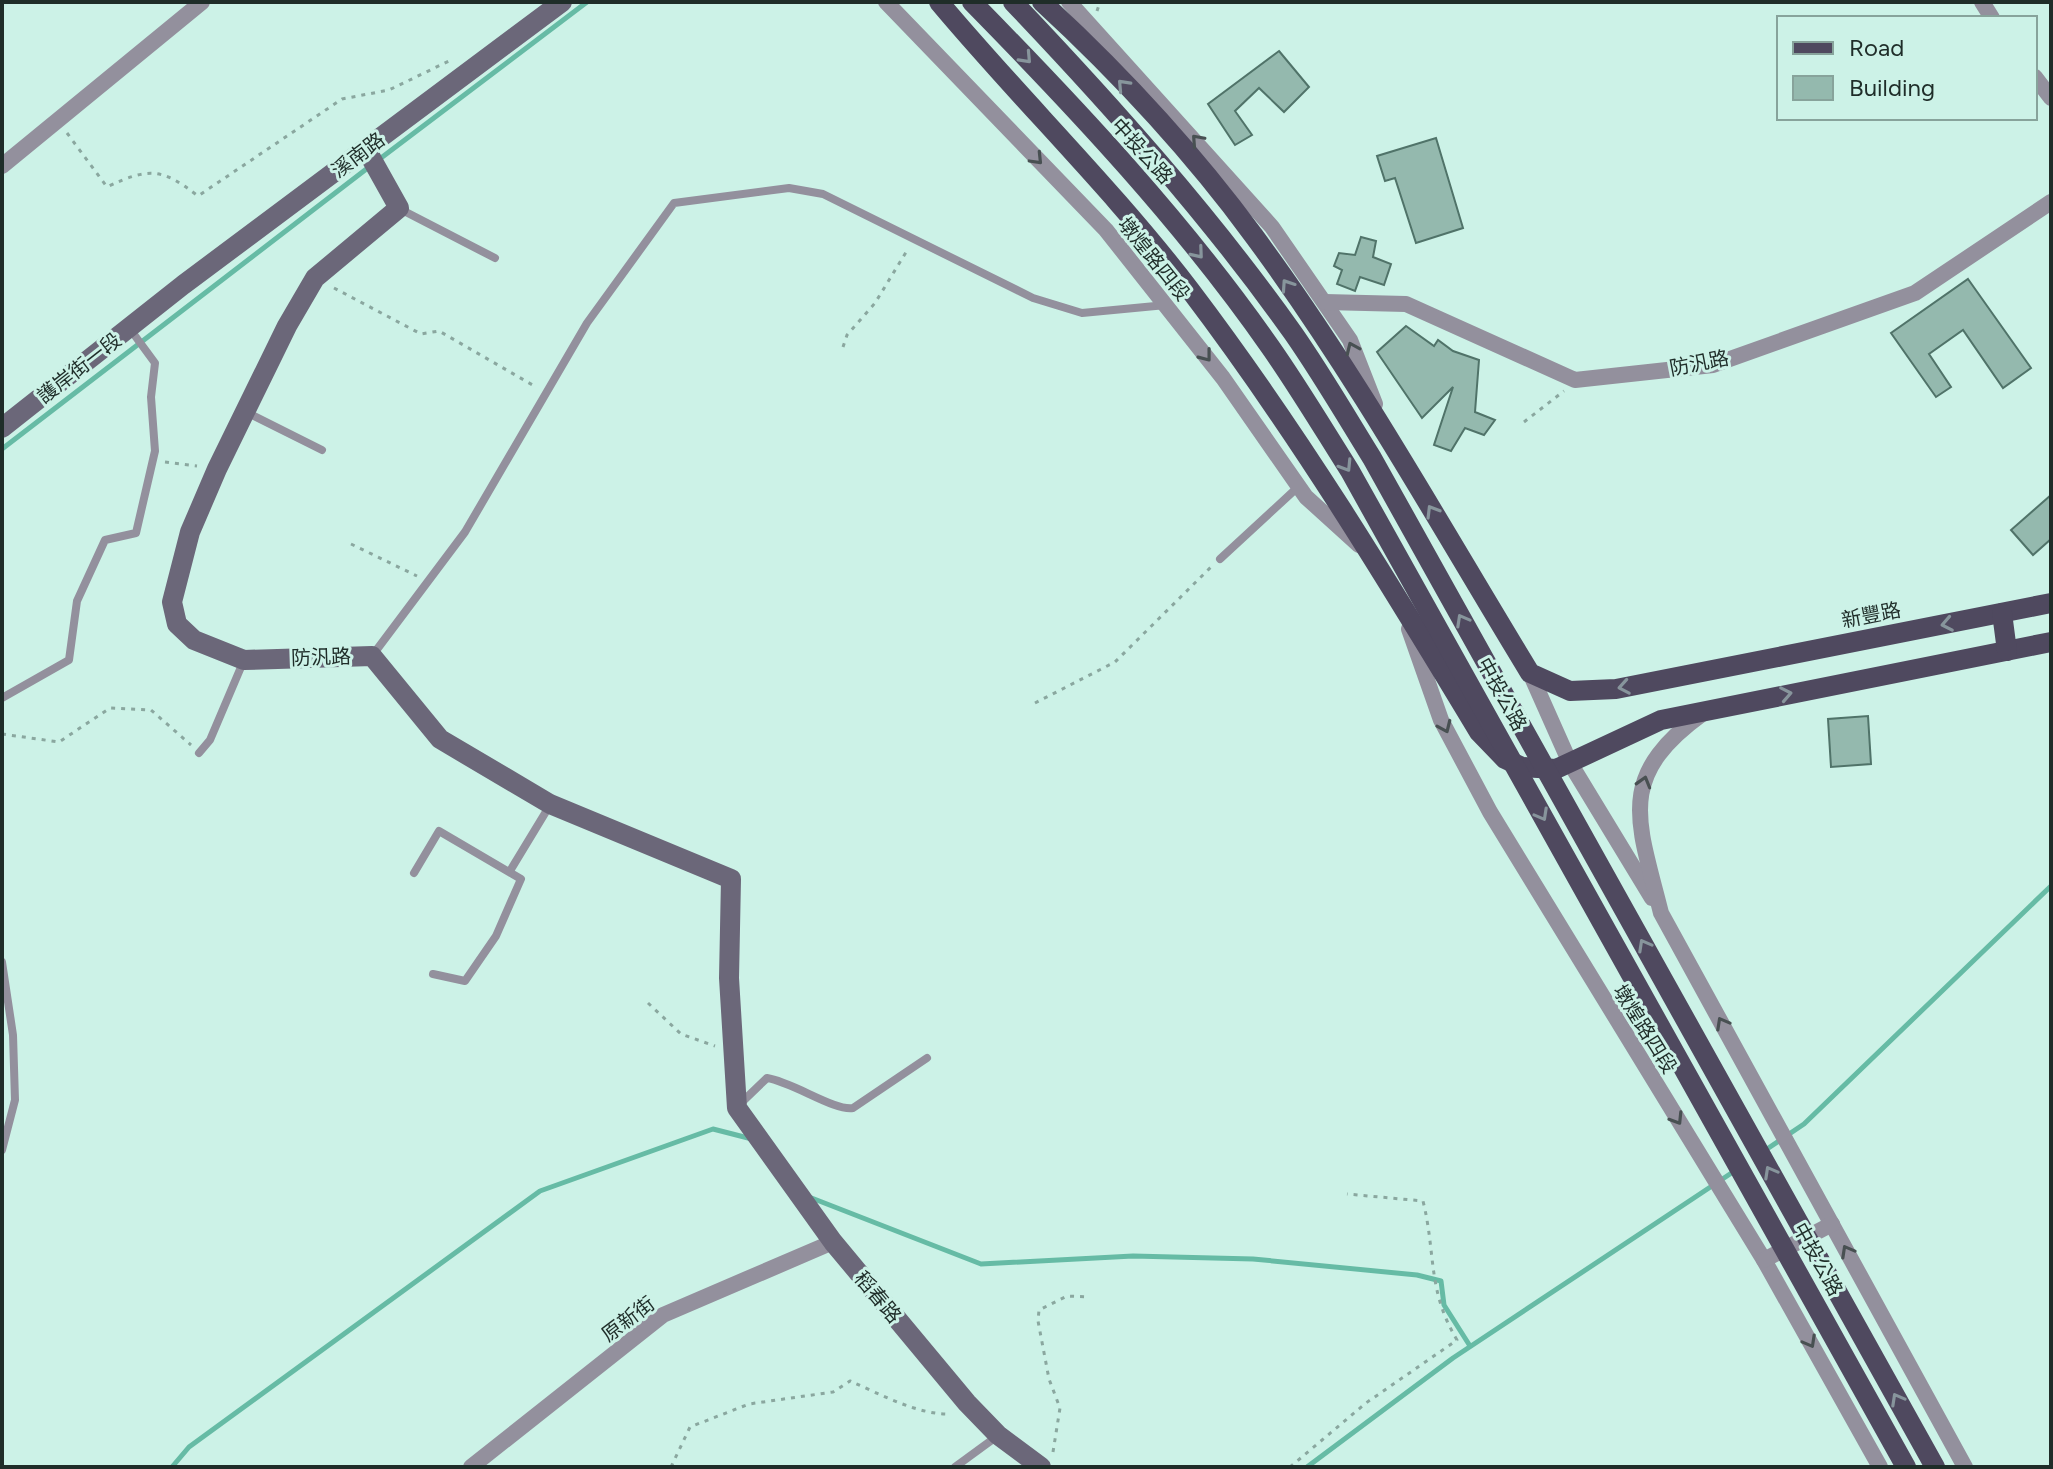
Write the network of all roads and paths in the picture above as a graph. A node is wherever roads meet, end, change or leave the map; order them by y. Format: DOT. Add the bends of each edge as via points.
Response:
graph roads {
  1 [pos="202,2"];
  2 [pos="562,2"];
  3 [pos="886,2"];
  4 [pos="928,2"];
  5 [pos="939,2"];
  6 [pos="972,2"];
  7 [pos="1013,2"];
  8 [pos="1044,2"];
  9 [pos="1065,10"];
  10 [pos="451,60"];
  11 [pos="1002,77"];
  12 [pos="2037,80"];
  13 [pos="2051,98"];
  14 [pos="58,120"];
  15 [pos="366,149"];
  16 [pos="2,166"];
  17 [pos="2051,202"];
  18 [pos="399,208"];
  19 [pos="914,239"];
  20 [pos="495,258"];
  21 [pos="315,278"];
  22 [pos="1325,302"];
  23 [pos="1167,305"];
  24 [pos="155,307"];
  25 [pos="129,329"];
  26 [pos="843,347"];
  27 [pos="1575,380"];
  28 [pos="546,393"];
  29 [pos="244,411"];
  30 [pos="1524,422"];
  31 [pos="2,428"];
  32 [pos="1392,446"];
  33 [pos="322,450"];
  34 [pos="153,461"];
  35 [pos="217,469"];
  36 [pos="1299,486"];
  37 [pos="351,544"];
  38 [pos="1372,556"];
  39 [pos="1220,559"];
  40 [pos="428,582"];
  41 [pos="1399,601"];
  42 [pos="2051,603"];
  43 [pos="2002,613"];
  44 [pos="2051,642"];
  45 [pos="2007,651"];
  46 [pos="372,656"];
  47 [pos="244,660"];
  48 [pos="1530,673"];
  49 [pos="2,698"];
  50 [pos="1035,703"];
  51 [pos="1710,709"];
  52 [pos="2,734"];
  53 [pos="199,753"];
  54 [pos="1570,763"];
  55 [pos="550,804"];
  56 [pos="510,871"];
  57 [pos="414,873"];
  58 [pos="1661,913"];
  59 [pos="2,962"];
  60 [pos="433,974"];
  61 [pos="648,1003"];
  62 [pos="734,1053"];
  63 [pos="927,1058"];
  64 [pos="737,1108"];
  65 [pos="2,1150"];
  66 [pos="1347,1194"];
  67 [pos="1832,1224"];
  68 [pos="833,1242"];
  69 [pos="1764,1260"];
  70 [pos="1090,1297"];
  71 [pos="967,1403"];
  72 [pos="998,1435"];
  73 [pos="1047,1460"];
  74 [pos="471,1467"];
  75 [pos="671,1467"];
  76 [pos="955,1467"];
  77 [pos="1290,1467"];
  78 [pos="1880,1467"];
  79 [pos="1906,1467"];
  80 [pos="1935,1467"];
  81 [pos="1965,1467"];
  1 -- 14 [label="street"];
  2 -- 15 [label="street, 溪南路"];
  3 -- 23 [label="street, 墩煌路四段, one-way" via="1106,230"];
  4 -- 11 [label="street"];
  5 -- 11 [label="main road"];
  6 -- 79 [label="main road, 中投公路, one-way, bridge" via="1211,268 1310,409"];
  80 -- 7 [label="main road, 中投公路, one-way, bridge" via="1364,445 1294,334 1230,251 1164,169"];
  8 -- 9 [label="main road"];
  22 -- 9 [label="street, one-way" via="1272,227"];
  32 -- 9 [label="main road, one-way" via="1254,236"];
  10 -- 14 [label="path" via="389,90 342,99 198,196 170,175 133,175 107,187"];
  11 -- 38 [label="main road" via="1122,206 1189,288"];
  12 -- 13 [label="street"];
  14 -- 16 [label="street"];
  15 -- 18 [label="street"];
  15 -- 24 [label="street, 溪南路"];
  17 -- 27 [label="street, 防汎路" via="1915,293 1713,365"];
  18 -- 20 [label="lane"];
  18 -- 21 [label="street, 防汎路"];
  19 -- 23 [label="lane" via="1033,298 1082,313"];
  19 -- 26 [label="path"];
  19 -- 28 [label="lane" via="823,194 789,188 674,203 587,323"];
  21 -- 28 [label="path" via="421,334 439,331"];
  21 -- 29 [label="street, 防汎路"];
  22 -- 27 [label="street" via="1406,304"];
  32 -- 22 [label="street, one-way" via="1350,340"];
  23 -- 36 [label="street, 墩煌路四段, one-way"];
  24 -- 25 [label="street, 護岸街一段"];
  25 -- 31 [label="street, 護岸街一段"];
  25 -- 34 [label="lane" via="155,363"];
  27 -- 30 [label="path"];
  28 -- 40 [label="lane" via="465,532"];
  29 -- 33 [label="lane"];
  29 -- 35 [label="street, 防汎路"];
  48 -- 32 [label="main road, one-way"];
  34 -- 35 [label="path"];
  34 -- 49 [label="lane" via="136,533 105,540 77,601 69,660"];
  35 -- 47 [label="street, 防汎路" via="190,532 172,612 194,640"];
  36 -- 38 [label="street, 墩煌路四段"];
  36 -- 39 [label="lane"];
  37 -- 40 [label="path"];
  38 -- 41 [label="main road"];
  39 -- 50 [label="path" via="1115,662"];
  40 -- 46 [label="lane"];
  41 -- 54 [label="main road" via="1491,746 1522,767 1547,769"];
  41 -- 69 [label="street, 墩煌路四段, one-way" via="1441,720 1490,812"];
  42 -- 43 [label="main road, 新豐路"];
  43 -- 45 [label="main road"];
  43 -- 48 [label="main road, 新豐路, one-way" via="1589,692 1570,691"];
  44 -- 45 [label="main road"];
  51 -- 45 [label="main road, one-way"];
  46 -- 47 [label="street, 防汎路"];
  46 -- 55 [label="street, 防汎路" via="440,739"];
  47 -- 53 [label="lane" via="210,740"];
  48 -- 54 [label="street"];
  51 -- 54 [label="main road" via="1643,726"];
  58 -- 51 [label="street, one-way" via="1640,831 1642,784 1662,747"];
  52 -- 53 [label="path" via="59,742 110,708 151,710"];
  54 -- 58 [label="street"];
  55 -- 56 [label="lane"];
  55 -- 62 [label="street, 防汎路" via="731,879"];
  56 -- 57 [label="lane" via="439,831"];
  56 -- 60 [label="lane" via="521,879 496,936 465,981"];
  67 -- 58 [label="street, one-way"];
  59 -- 65 [label="lane" via="13,1035 15,1100"];
  61 -- 62 [label="path" via="681,1034"];
  62 -- 64 [label="street, 防汎路"];
  63 -- 64 [label="lane" via="853,1108 843,1110 805,1089 767,1078"];
  64 -- 68 [label="street, 稻春路"];
  66 -- 77 [label="path" via="1423,1201 1430,1230 1430,1272 1457,1340 1366,1403"];
  67 -- 69 [label="street"];
  81 -- 67 [label="street, one-way"];
  68 -- 71 [label="street, 稻春路"];
  68 -- 74 [label="street, 原新街" via="663,1315"];
  69 -- 78 [label="street, 墩煌路四段, one-way"];
  70 -- 73 [label="path" via="1067,1296 1039,1310 1049,1379 1060,1408"];
  71 -- 72 [label="street, 稻春路"];
  71 -- 75 [label="path" via="940,1414 850,1381 833,1392 749,1404 690,1427"];
  72 -- 73 [label="street, 稻春路"];
  72 -- 76 [label="lane"];
}
